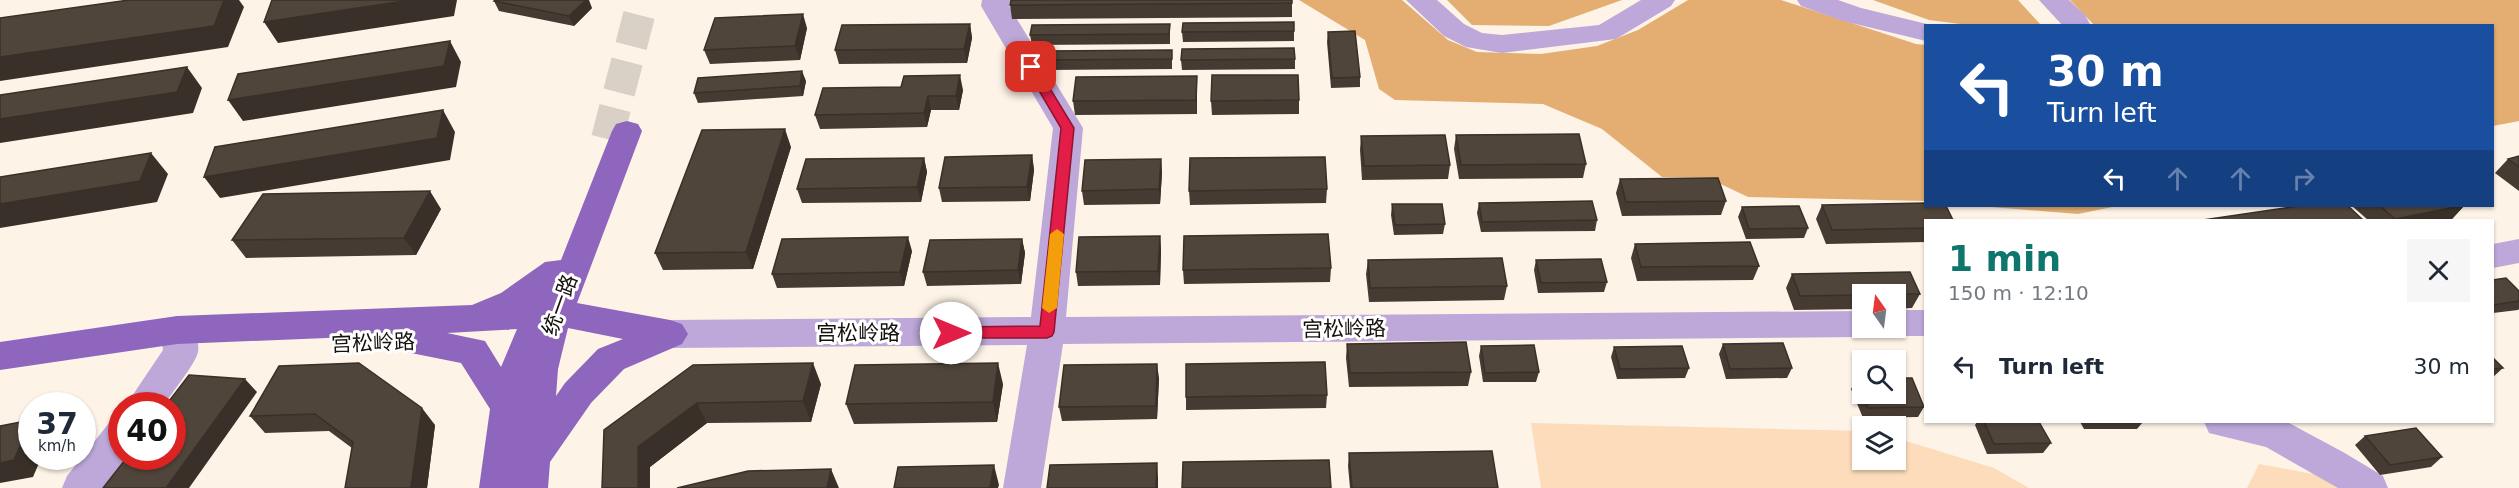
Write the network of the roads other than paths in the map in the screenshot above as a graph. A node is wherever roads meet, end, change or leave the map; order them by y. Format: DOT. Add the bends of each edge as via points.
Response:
graph roads {
  1 [pos="996,0"];
  2 [pos="1420,0"];
  3 [pos="1661,0"];
  4 [pos="1811,0"];
  5 [pos="2053,0"];
  6 [pos="2075,24"];
  7 [pos="1924,32"];
  8 [pos="2519,251"];
  9 [pos="2494,256"];
  10 [pos="557,271"];
  11 [pos="464,319"];
  12 [pos="1906,323"];
  13 [pos="1924,323"];
  14 [pos="544,324"];
  15 [pos="1852,324"];
  16 [pos="1047,332"];
  17 [pos="670,334"];
  18 [pos="179,341"];
  19 [pos="413,341"];
  20 [pos="0,356"];
  21 [pos="0,378"];
  22 [pos="151,392"];
  23 [pos="509,408"];
  24 [pos="2227,423"];
  25 [pos="108,452"];
  26 [pos="530,473"];
  27 [pos="81,488"];
  28 [pos="498,488"];
  29 [pos="1022,488"];
  30 [pos="2369,488"];
  1 -- 16 [label="street" via="995,6 1068,128"];
  2 -- 3 [label="street" via="1454,30 1476,41 1502,44 1606,33"];
  4 -- 7 [label="street" via="1852,15"];
  5 -- 6 [label="street"];
  8 -- 9 [label="street"];
  10 -- 11 [label="main road" via="513,302"];
  10 -- 14 [label="main road, 统一路"];
  10 -- 14 [label="main road, 统一路" via="617,135"];
  11 -- 14 [label="main road"];
  11 -- 18 [label="main road"];
  12 -- 13 [label="street"];
  14 -- 17 [label="main road, 宫松岭路"];
  14 -- 19 [label="main road, 宫松岭路"];
  14 -- 23 [label="main road, 统一路" via="511,388"];
  14 -- 26 [label="main road, 统一路"];
  15 -- 16 [label="street, 宫松岭路"];
  16 -- 17 [label="street, 宫松岭路"];
  16 -- 29 [label="street"];
  17 -- 26 [label="main road" via="611,359 578,393"];
  18 -- 19 [label="main road, 宫松岭路" via="216,349"];
  18 -- 20 [label="main road"];
  18 -- 21 [label="main road, 宫松岭路"];
  18 -- 22 [label="street"];
  19 -- 23 [label="main road" via="472,351"];
  23 -- 28 [label="main road, 统一路"];
  24 -- 30 [label="street" via="2274,433"];
  25 -- 27 [label="street"];
}
